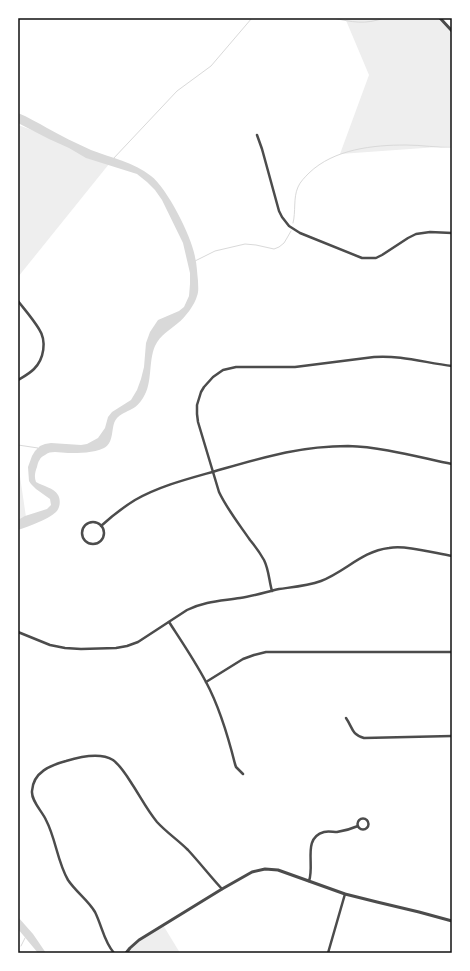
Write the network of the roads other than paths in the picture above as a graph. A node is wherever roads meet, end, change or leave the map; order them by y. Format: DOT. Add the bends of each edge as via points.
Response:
graph roads {
  1 [pos="440,18"];
  2 [pos="452,31"];
  3 [pos="257,135"];
  4 [pos="452,233"];
  5 [pos="18,301"];
  6 [pos="452,366"];
  7 [pos="18,380"];
  8 [pos="452,464"];
  9 [pos="213,472"];
  10 [pos="101,526"];
  11 [pos="452,556"];
  12 [pos="272,591"];
  13 [pos="169,622"];
  14 [pos="18,632"];
  15 [pos="452,652"];
  16 [pos="206,682"];
  17 [pos="346,718"];
  18 [pos="452,736"];
  19 [pos="243,774"];
  20 [pos="358,826"];
  21 [pos="309,881"];
  22 [pos="222,889"];
  23 [pos="345,894"];
  24 [pos="452,921"];
  25 [pos="114,953"];
  26 [pos="126,953"];
  27 [pos="328,953"];
  1 -- 2 [label="street"];
  3 -- 4 [label="street" via="279,211 289,226 300,233 356,256 376,258 416,234"];
  5 -- 7 [label="street" via="42,334 44,346 38,365"];
  6 -- 9 [label="street" via="384,356 295,367 241,366 224,370 208,382 201,392 197,405 198,422"];
  8 -- 9 [label="street" via="399,452 336,446 300,449"];
  9 -- 10 [label="street" via="147,494 124,507"];
  9 -- 12 [label="street" via="227,507 265,561"];
  10 -- 10 [label="street" via="94,522 86,524 81,534 84,541 90,545 100,542 104,536"];
  11 -- 12 [label="street" via="406,548 378,550 320,581"];
  12 -- 13 [label="street" via="202,604"];
  13 -- 14 [label="street" via="138,642 116,648 65,648"];
  13 -- 16 [label="street"];
  15 -- 16 [label="street" via="266,652 243,659"];
  16 -- 19 [label="street" via="222,719 236,767"];
  17 -- 18 [label="street" via="354,732 364,738"];
  20 -- 20 [label="street" via="364,830 368,828 369,823 362,819"];
  20 -- 21 [label="street" via="342,831 324,832 315,838 310,847"];
  21 -- 22 [label="street" via="278,870 265,869 252,872"];
  21 -- 23 [label="street"];
  22 -- 25 [label="street" via="188,850 156,821 114,761 89,756 48,768 38,775 32,792 33,798 50,827 68,879 94,911"];
  22 -- 26 [label="street" via="144,936"];
  23 -- 24 [label="street"];
  23 -- 27 [label="street"];
}
